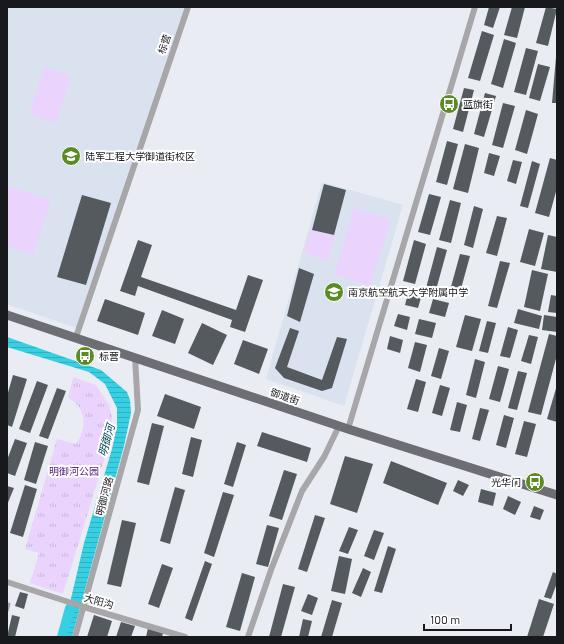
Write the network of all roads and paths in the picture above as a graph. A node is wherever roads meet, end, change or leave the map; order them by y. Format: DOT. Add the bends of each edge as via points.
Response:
graph roads {
  1 [pos="188,7"];
  2 [pos="475,7"];
  3 [pos="7,315"];
  4 [pos="76,337"];
  5 [pos="135,357"];
  6 [pos="339,426"];
  7 [pos="348,429"];
  8 [pos="557,495"];
  9 [pos="7,582"];
  10 [pos="9,604"];
  11 [pos="84,608"];
  12 [pos="7,611"];
  13 [pos="75,637"];
  14 [pos="185,637"];
  15 [pos="248,637"];
  1 -- 4 [label="street, 标营"];
  2 -- 7 [label="street"];
  3 -- 4 [label="main road, 御道街"];
  4 -- 5 [label="main road, 御道街"];
  5 -- 6 [label="main road, 御道街"];
  5 -- 11 [label="street, 明御河路" via="138,410"];
  6 -- 7 [label="main road, 御道街"];
  6 -- 15 [label="street" via="324,457 302,491"];
  7 -- 8 [label="main road, 御道街"];
  9 -- 11 [label="street, 大阳沟"];
  10 -- 12 [label="lane"];
  11 -- 13 [label="street, 明御河路"];
  11 -- 14 [label="street, 大阳沟"];
}
